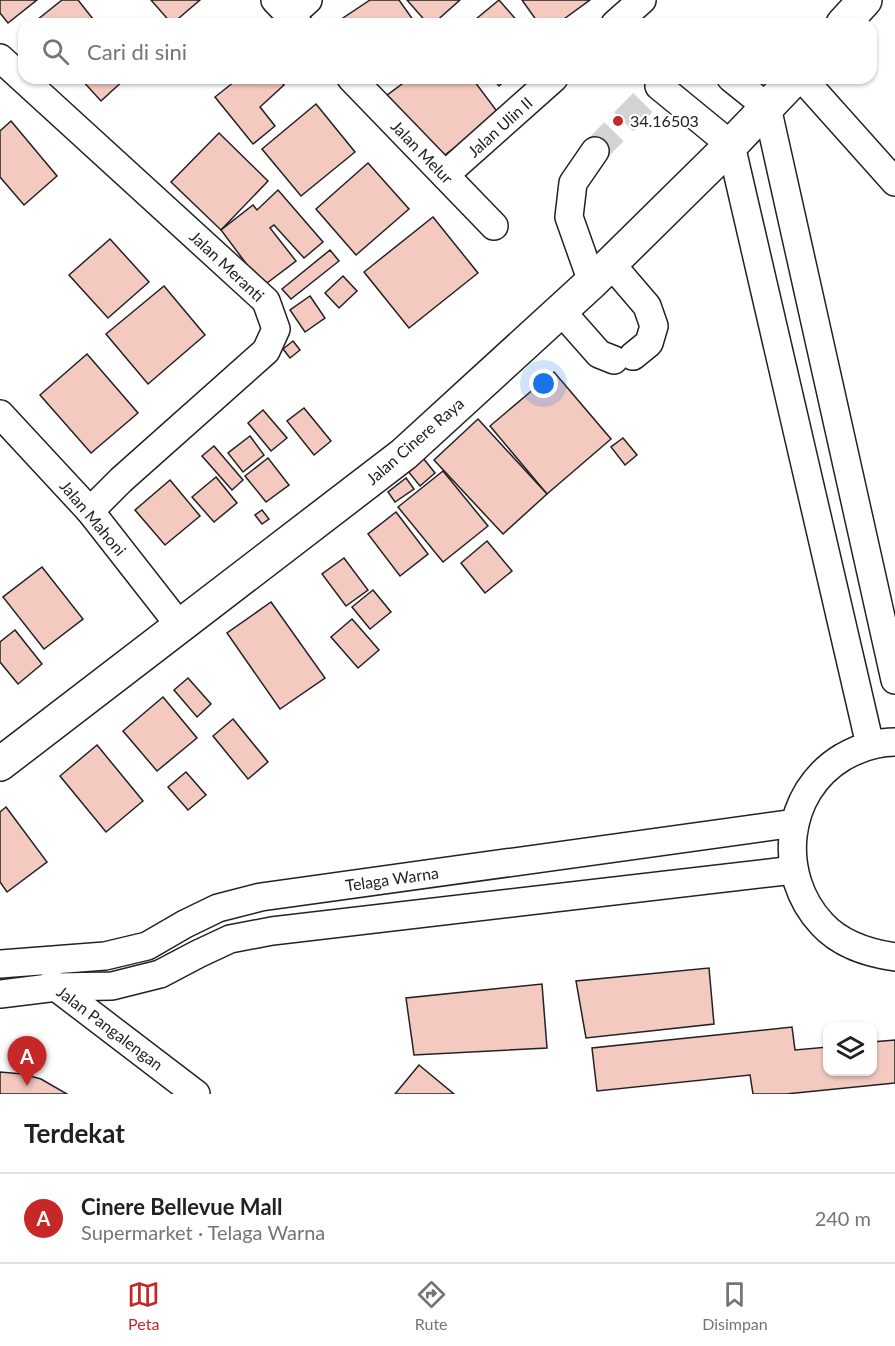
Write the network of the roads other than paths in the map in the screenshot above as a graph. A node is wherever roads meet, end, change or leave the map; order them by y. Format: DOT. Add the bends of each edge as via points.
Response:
graph roads {
  1 [pos="642,0"];
  2 [pos="865,0"];
  3 [pos="622,18"];
  4 [pos="848,18"];
  5 [pos="0,58"];
  6 [pos="18,74"];
  7 [pos="29,84"];
  8 [pos="357,84"];
  9 [pos="547,84"];
  10 [pos="738,84"];
  11 [pos="789,84"];
  12 [pos="807,84"];
  13 [pos="659,86"];
  14 [pos="767,108"];
  15 [pos="731,145"];
  16 [pos="595,151"];
  17 [pos="445,175"];
  18 [pos="895,182"];
  19 [pos="494,226"];
  20 [pos="601,273"];
  21 [pos="561,311"];
  22 [pos="0,414"];
  23 [pos="90,511"];
  24 [pos="180,626"];
  25 [pos="895,680"];
  26 [pos="883,743"];
  27 [pos="0,765"];
  28 [pos="795,823"];
  29 [pos="794,870"];
  30 [pos="895,957"];
  31 [pos="12,963"];
  32 [pos="57,987"];
  33 [pos="0,994"];
  34 [pos="196,1094"];
  1 -- 3 [label="street"];
  2 -- 4 [label="main road"];
  5 -- 6 [label="street, Jalan Meranti"];
  7 -- 23 [label="street, Jalan Meranti" via="266,300 276,329 266,351"];
  8 -- 17 [label="street, Jalan Melur"];
  9 -- 17 [label="street, Jalan Ulin II"];
  10 -- 14 [label="street"];
  11 -- 14 [label="main road, Jalan Cinere Raya"];
  12 -- 18 [label="street"];
  13 -- 15 [label="street"];
  14 -- 15 [label="main road, Jalan Cinere Raya"];
  14 -- 25 [label="street"];
  15 -- 20 [label="main road, Jalan Cinere Raya"];
  15 -- 26 [label="street"];
  16 -- 20 [label="street" via="573,183 569,217"];
  17 -- 19 [label="street, Jalan Melur"];
  20 -- 21 [label="main road, Jalan Cinere Raya"];
  20 -- 21 [label="street" via="647,306 654,326 649,343 624,358 598,354"];
  21 -- 24 [label="main road, Jalan Cinere Raya" via="404,454"];
  22 -- 23 [label="street, Jalan Mahoni"];
  23 -- 24 [label="street, Jalan Mahoni"];
  24 -- 27 [label="main road, Jalan Cinere Raya"];
  26 -- 28 [label="street" via="853,752 822,774 801,805"];
  28 -- 29 [label="street"];
  28 -- 31 [label="street, Telaga Warna" via="261,897 218,908 147,946 105,956"];
  29 -- 30 [label="street" via="810,908 838,938 856,948"];
  29 -- 32 [label="street" via="272,931 230,939 160,974 112,986"];
  31 -- 32 [label="street, Jalan Pangalengan"];
  32 -- 33 [label="street"];
  32 -- 34 [label="street, Jalan Pangalengan"];
}
